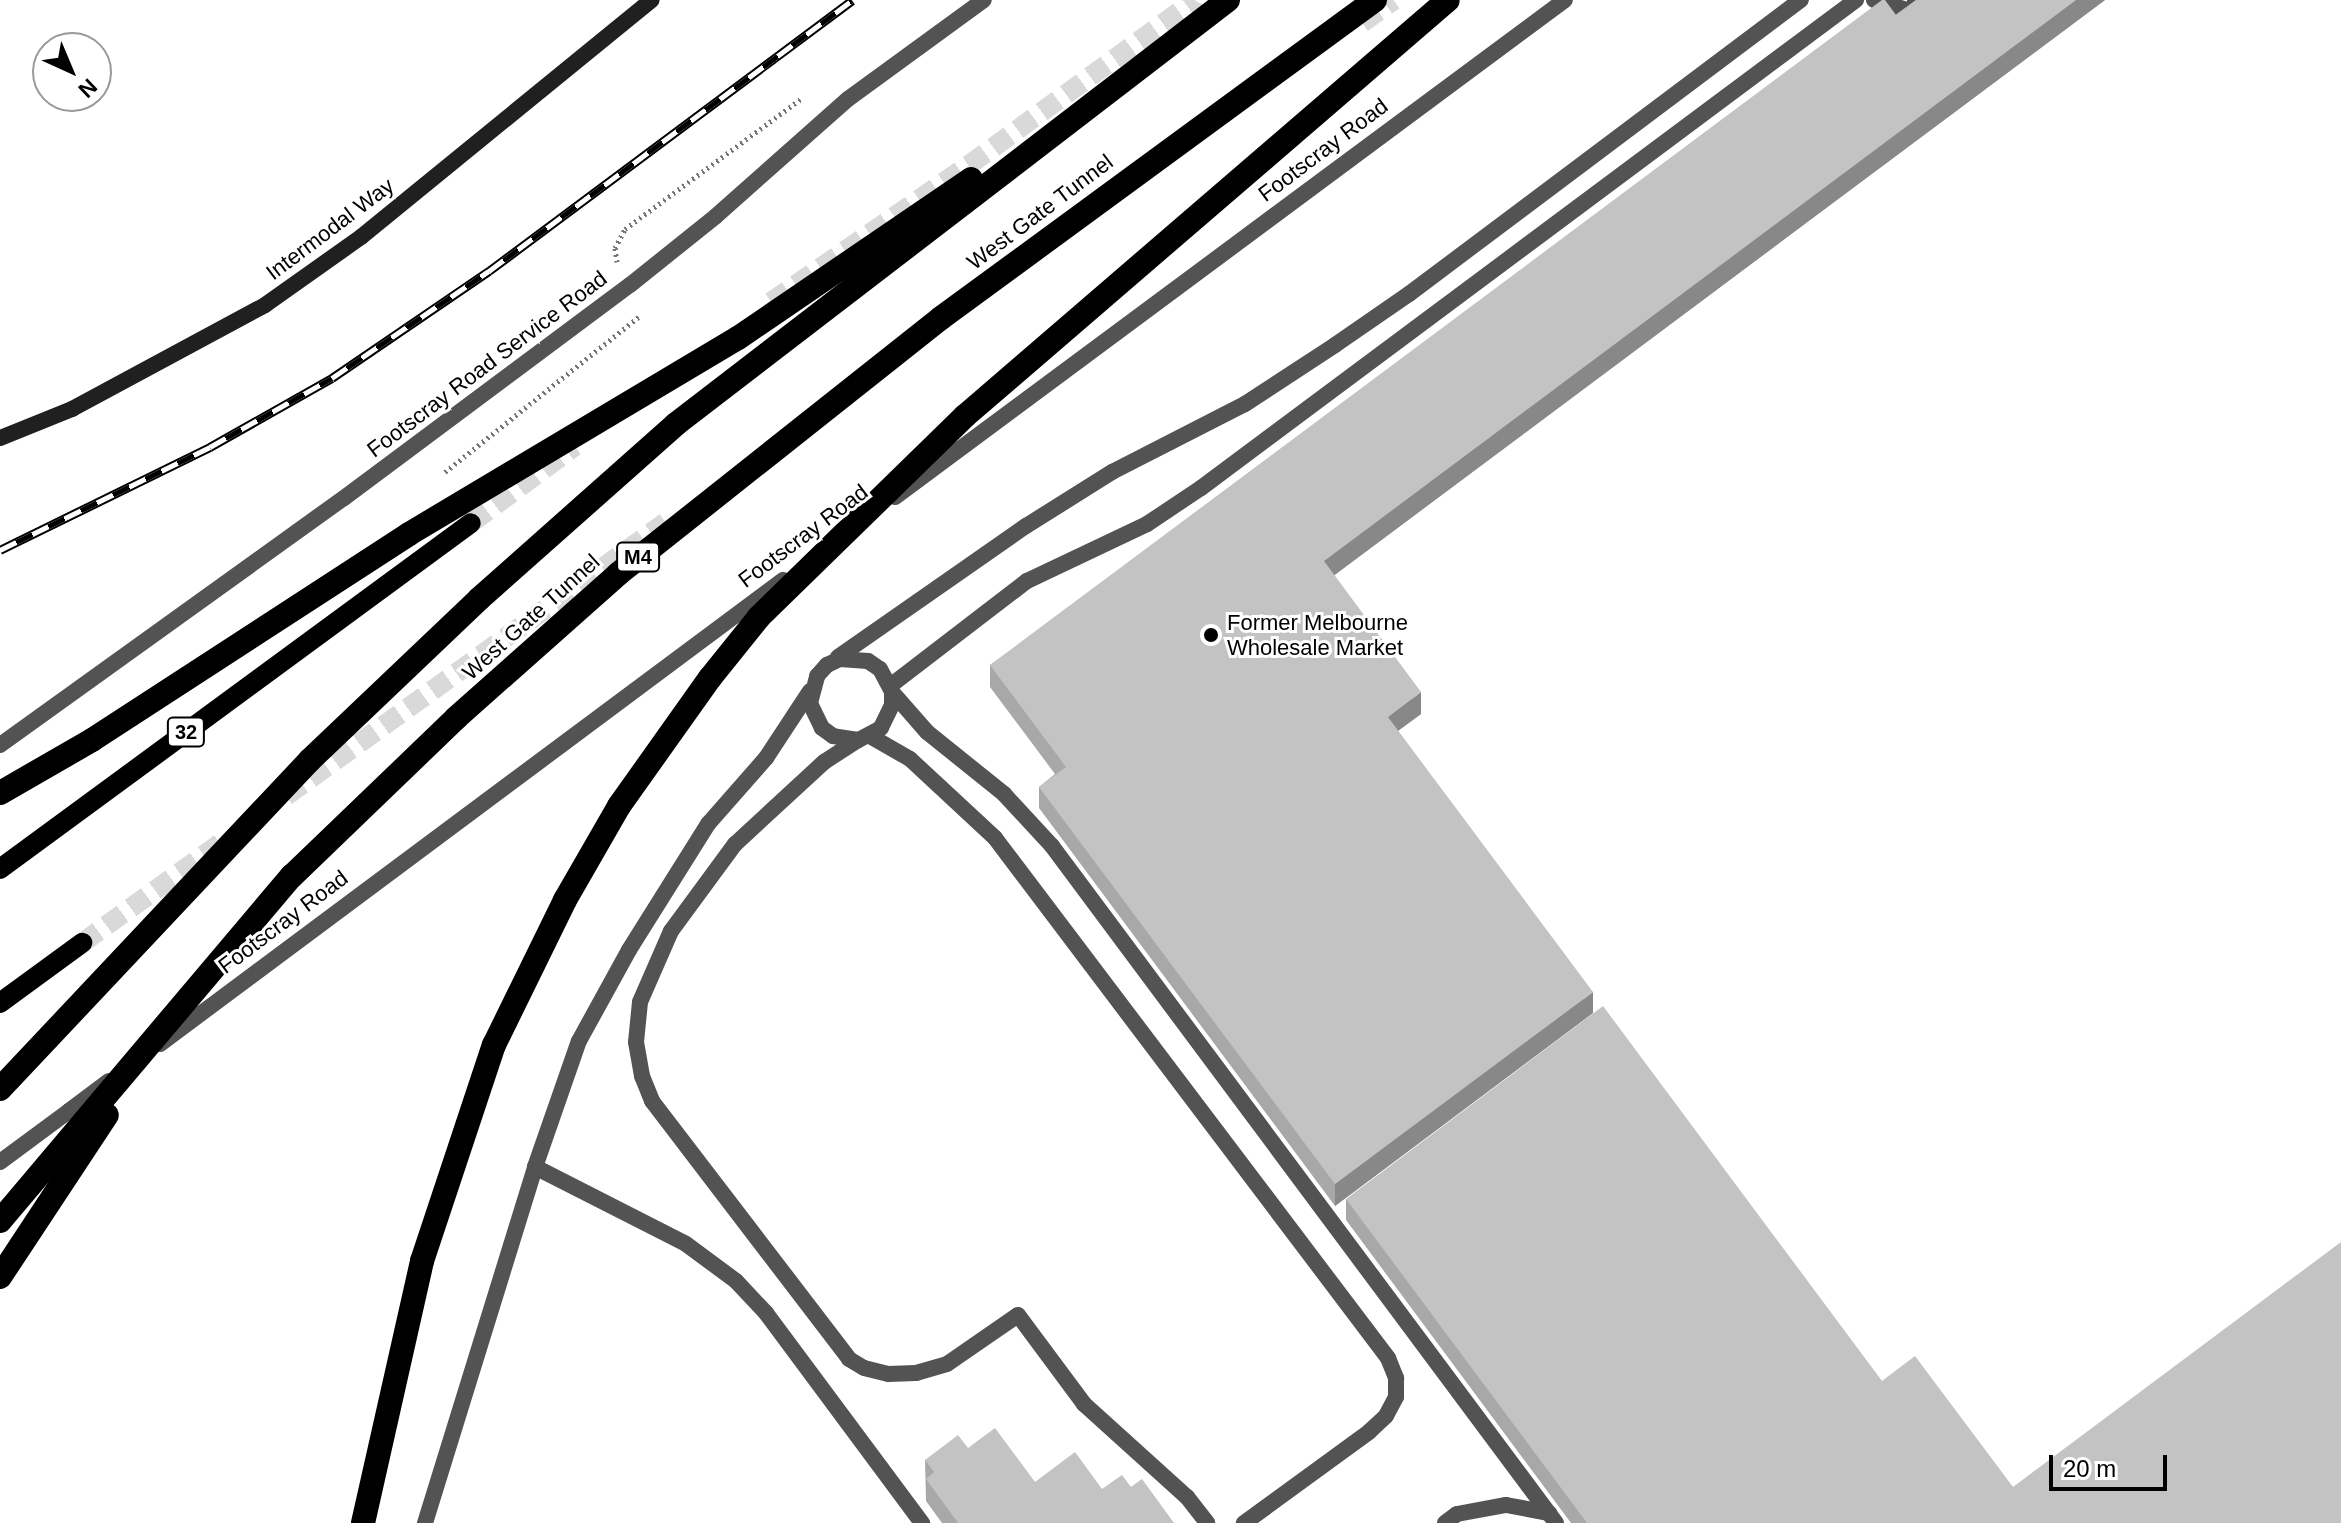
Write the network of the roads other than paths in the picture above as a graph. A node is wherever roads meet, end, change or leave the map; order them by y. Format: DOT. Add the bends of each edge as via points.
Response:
graph roads {
  1 [pos="652,0"];
  2 [pos="984,0"];
  3 [pos="1228,0"];
  4 [pos="1375,0"];
  5 [pos="1448,0"];
  6 [pos="1565,0"];
  7 [pos="1801,0"];
  8 [pos="1856,0"];
  9 [pos="1874,0"];
  10 [pos="1915,0"];
  11 [pos="1194,26"];
  12 [pos="0,438"];
  13 [pos="471,523"];
  14 [pos="827,665"];
  15 [pos="811,689"];
  16 [pos="891,689"];
  17 [pos="864,738"];
  18 [pos="0,745"];
  19 [pos="0,793"];
  20 [pos="0,869"];
  21 [pos="82,943"];
  22 [pos="0,1003"];
  23 [pos="169,1019"];
  24 [pos="0,1089"];
  25 [pos="0,1162"];
  26 [pos="535,1167"];
  27 [pos="0,1221"];
  28 [pos="0,1277"];
  29 [pos="1553,1518"];
  30 [pos="363,1523"];
  31 [pos="425,1523"];
  32 [pos="922,1523"];
  33 [pos="1207,1523"];
  34 [pos="1244,1523"];
  35 [pos="1445,1523"];
  1 -- 12 [label="street, Intermodal Way" via="361,237 265,305 72,409"];
  2 -- 18 [label="street, Footscray Road Service Road" via="848,99 630,285"];
  3 -- 11 [label="highway"];
  4 -- 23 [label="highway, West Gate Tunnel / M4" via="941,318 618,574 456,718 292,876"];
  5 -- 30 [label="highway" via="965,416 759,617 710,678 619,806 565,900 494,1045 422,1261"];
  6 -- 25 [label="street, Footscray Road"];
  7 -- 14 [label="street" via="1335,345 1245,404 1112,472 1026,526"];
  8 -- 16 [label="street" via="1201,488 1147,524 1027,581"];
  9 -- 10 [label="street" via="1917,13"];
  11 -- 19 [label="highway" via="738,338 409,534 92,740"];
  11 -- 24 [label="highway" via="676,424 479,599 310,760"];
  13 -- 20 [label="main road, 32"];
  14 -- 15 [label="street"];
  14 -- 16 [label="street" via="840,659 868,661 880,669"];
  15 -- 17 [label="street" via="810,703 822,728 833,736"];
  15 -- 26 [label="street" via="766,758 708,824 629,950 579,1041"];
  16 -- 17 [label="street" via="888,717"];
  16 -- 29 [label="street" via="927,732 1004,794 1052,846"];
  17 -- 33 [label="street" via="824,762 735,844 671,931 640,1002 636,1042 652,1101 849,1359 888,1374 916,1373 947,1364 1018,1315 1084,1404 1178,1488"];
  17 -- 34 [label="street" via="910,759 995,838 1388,1358 1396,1397 1386,1416"];
  21 -- 22 [label="main road"];
  23 -- 27 [label="highway, West Gate Tunnel / M4"];
  23 -- 28 [label="highway"];
  26 -- 31 [label="street"];
  26 -- 32 [label="street" via="686,1244 736,1281 766,1313"];
  29 -- 35 [label="street" via="1506,1505 1457,1514"];
}
